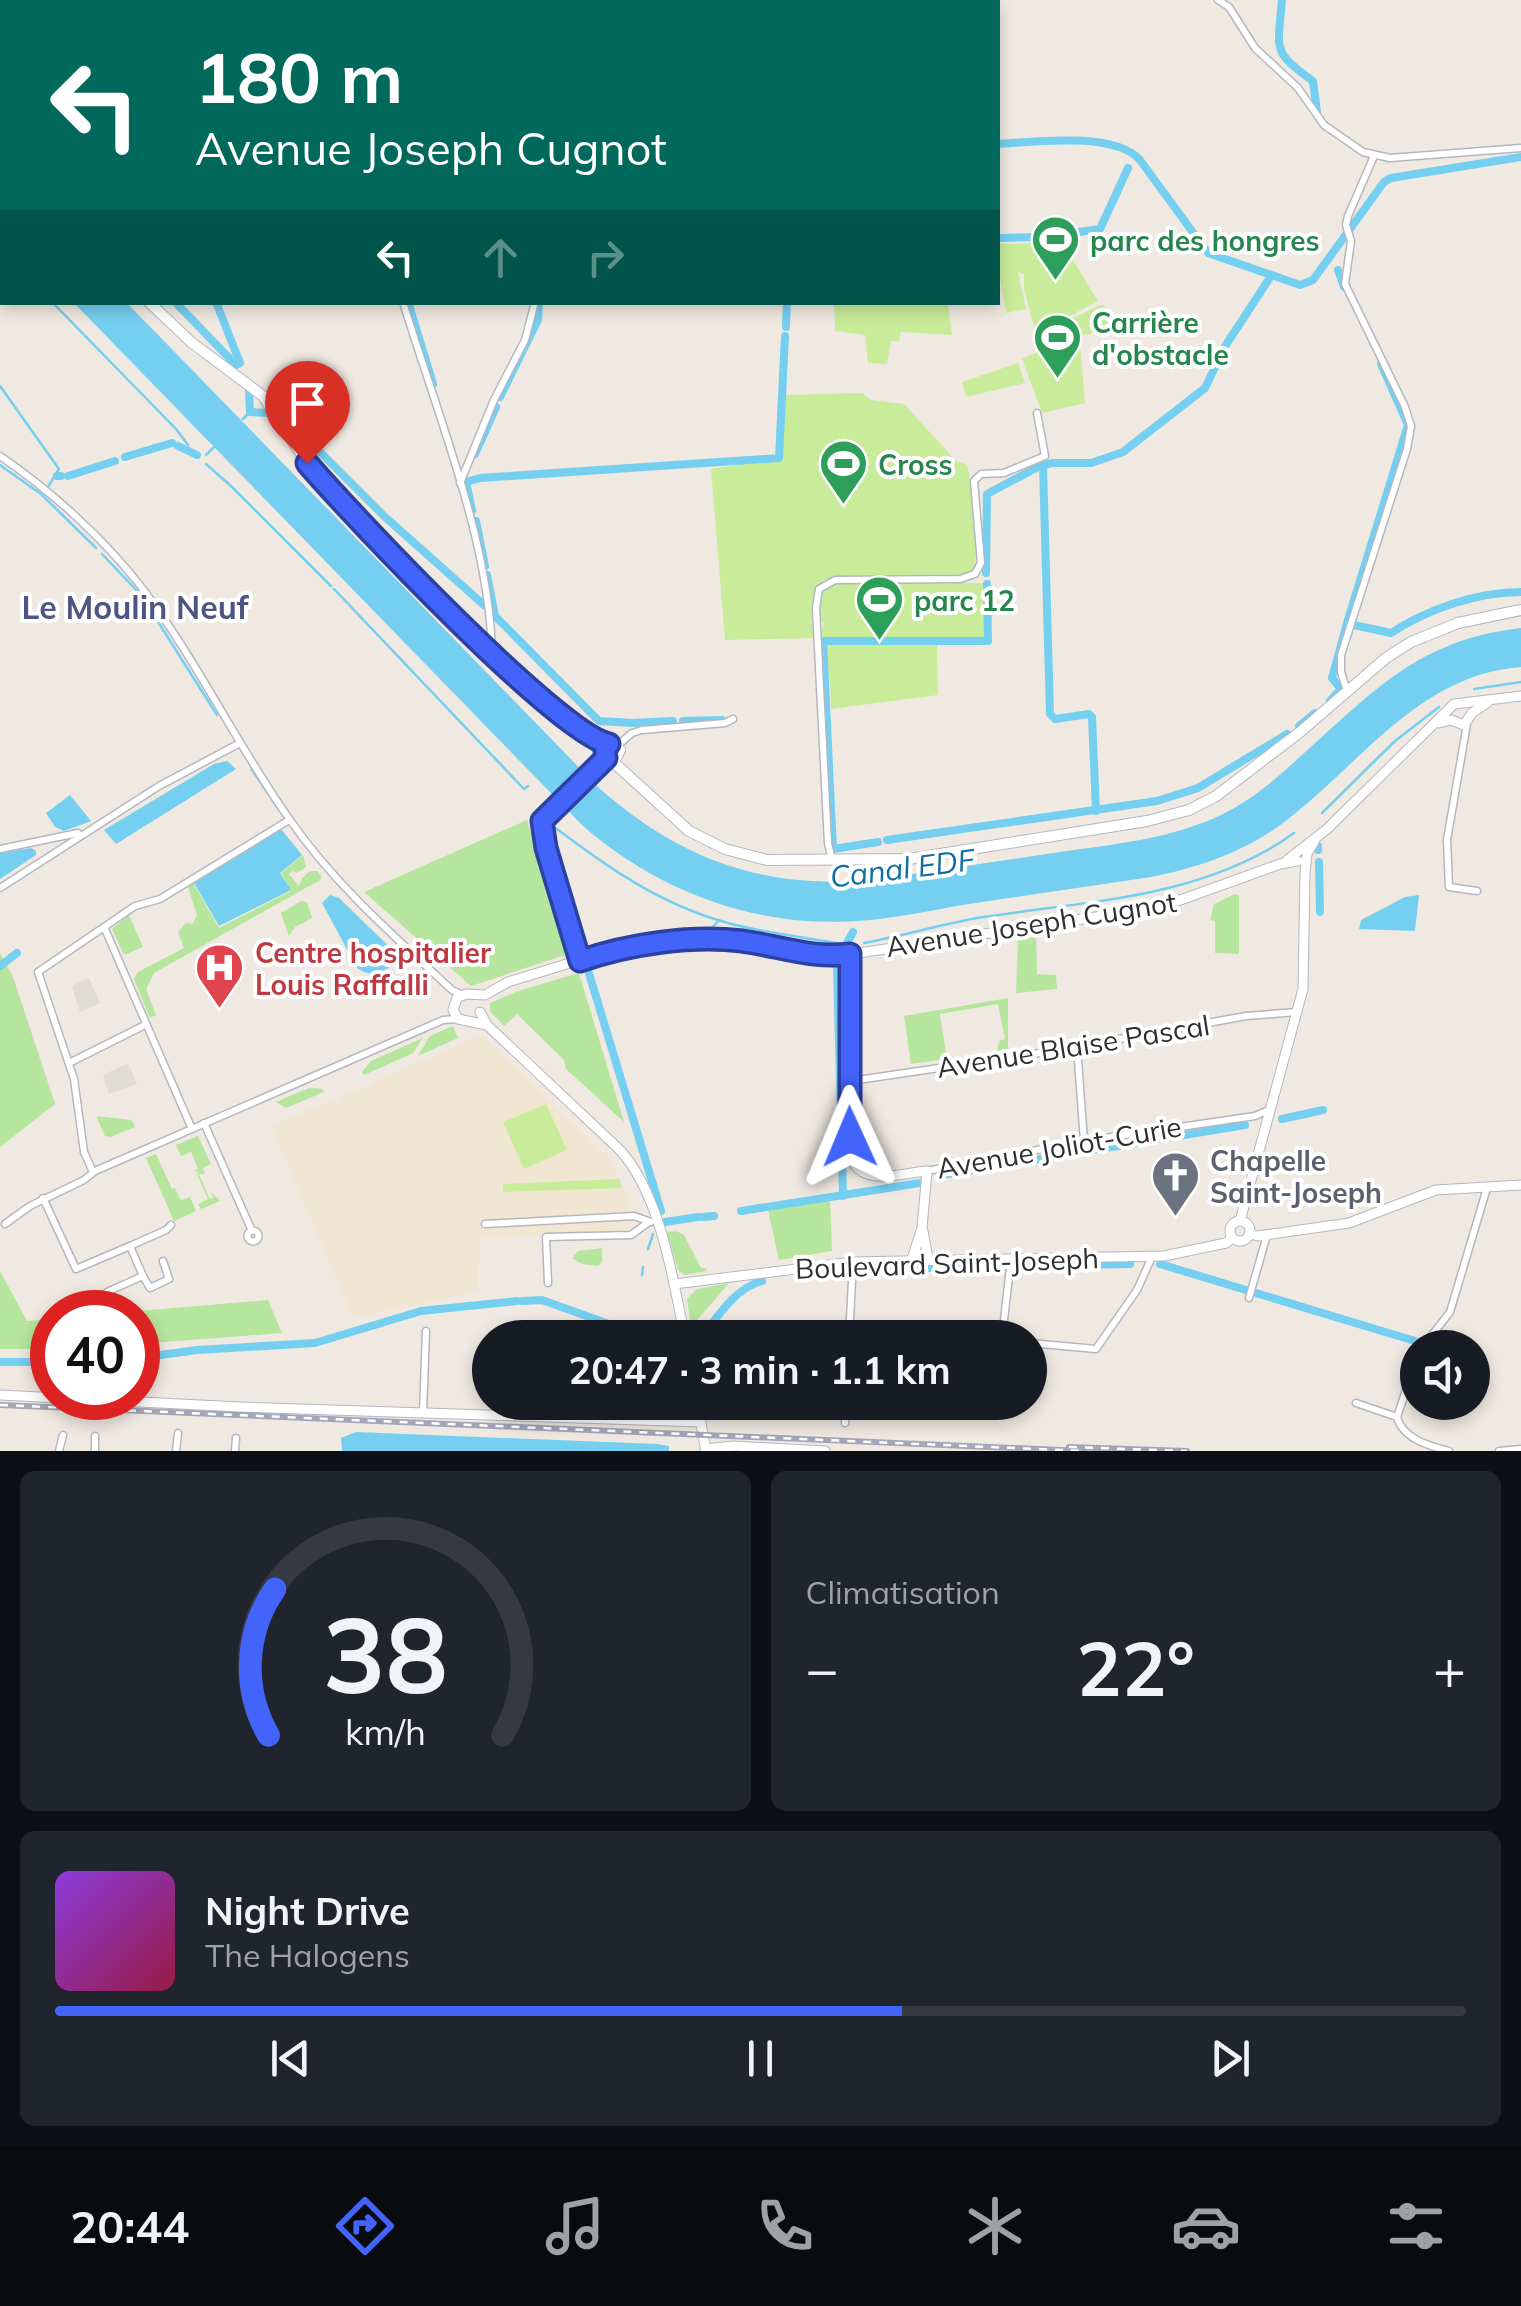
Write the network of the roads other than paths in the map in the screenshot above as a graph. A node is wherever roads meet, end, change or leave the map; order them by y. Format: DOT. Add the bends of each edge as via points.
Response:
graph roads {
  1 [pos="1218,0"];
  2 [pos="1521,148"];
  3 [pos="1374,156"];
  4 [pos="153,305"];
  5 [pos="404,305"];
  6 [pos="534,305"];
  7 [pos="1037,412"];
  8 [pos="0,456"];
  9 [pos="459,484"];
  10 [pos="1521,610"];
  11 [pos="492,653"];
  12 [pos="1347,692"];
  13 [pos="1521,696"];
  14 [pos="1497,698"];
  15 [pos="1465,703"];
  16 [pos="1459,718"];
  17 [pos="732,719"];
  18 [pos="240,743"];
  19 [pos="610,754"];
  20 [pos="289,820"];
  21 [pos="89,829"];
  22 [pos="36,842"];
  23 [pos="0,849"];
  24 [pos="1301,857"];
  25 [pos="41,861"];
  26 [pos="827,862"];
  27 [pos="0,888"];
  28 [pos="1478,892"];
  29 [pos="105,929"];
  30 [pos="850,954"];
  31 [pos="580,961"];
  32 [pos="456,1003"];
  33 [pos="478,1006"];
  34 [pos="1297,1012"];
  35 [pos="145,1025"];
  36 [pos="1077,1047"];
  37 [pos="69,1063"];
  38 [pos="850,1082"];
  39 [pos="1270,1110"];
  40 [pos="1255,1116"];
  41 [pos="204,1124"];
  42 [pos="1265,1128"];
  43 [pos="192,1129"];
  44 [pos="1084,1141"];
  45 [pos="927,1171"];
  46 [pos="92,1172"];
  47 [pos="1490,1186"];
  48 [pos="1521,1186"];
  49 [pos="43,1198"];
  50 [pos="654,1221"];
  51 [pos="1240,1221"];
  52 [pos="5,1224"];
  53 [pos="485,1224"];
  54 [pos="171,1225"];
  55 [pos="922,1228"];
  56 [pos="1250,1234"];
  57 [pos="1268,1235"];
  58 [pos="1232,1238"];
  59 [pos="252,1244"];
  60 [pos="130,1246"];
  61 [pos="1152,1257"];
  62 [pos="1012,1258"];
  63 [pos="912,1259"];
  64 [pos="928,1260"];
  65 [pos="163,1262"];
  66 [pos="853,1262"];
  67 [pos="143,1276"];
  68 [pos="700,1281"];
  69 [pos="548,1283"];
  70 [pos="674,1284"];
  71 [pos="688,1287"];
  72 [pos="111,1290"];
  73 [pos="1250,1293"];
  74 [pos="679,1310"];
  75 [pos="681,1320"];
  76 [pos="851,1320"];
  77 [pos="1004,1320"];
  78 [pos="1436,1330"];
  79 [pos="426,1331"];
  80 [pos="1047,1345"];
  81 [pos="0,1395"];
  82 [pos="1356,1402"];
  83 [pos="1400,1406"];
  84 [pos="423,1412"];
  85 [pos="1396,1417"];
  86 [pos="701,1422"];
  87 [pos="178,1434"];
  88 [pos="63,1435"];
  89 [pos="95,1436"];
  90 [pos="236,1438"];
  91 [pos="705,1450"];
  92 [pos="1518,1450"];
  93 [pos="59,1451"];
  94 [pos="95,1451"];
  95 [pos="176,1451"];
  96 [pos="235,1451"];
  97 [pos="824,1451"];
  98 [pos="1449,1451"];
  99 [pos="1499,1451"];
  1 -- 3 [label="street" via="1324,124"];
  2 -- 3 [label="street"];
  3 -- 12 [label="street" via="1348,216 1352,241 1345,284 1411,426 1341,655"];
  4 -- 11 [label="main road" via="267,400 314,471"];
  5 -- 9 [label="street"];
  6 -- 9 [label="street" via="525,340"];
  7 -- 26 [label="street" via="1045,456 974,480 981,563 975,574 833,580 819,589"];
  8 -- 18 [label="street" via="129,572"];
  9 -- 11 [label="street" via="486,592"];
  10 -- 12 [label="main road" via="1419,638"];
  11 -- 19 [label="main road"];
  12 -- 26 [label="main road" via="1222,792 1182,812 916,858"];
  13 -- 14 [label="street"];
  14 -- 15 [label="street"];
  14 -- 16 [label="street"];
  15 -- 16 [label="street"];
  15 -- 16 [label="street" via="1454,704"];
  16 -- 24 [label="street" via="1437,723"];
  16 -- 28 [label="street" via="1464,738 1447,840 1449,888"];
  17 -- 19 [label="street" via="637,731"];
  18 -- 20 [label="street"];
  18 -- 21 [label="street"];
  19 -- 26 [label="main road" via="680,824 725,849 767,860"];
  19 -- 31 [label="street" via="542,825"];
  20 -- 29 [label="street"];
  20 -- 32 [label="street"];
  21 -- 22 [label="street"];
  21 -- 25 [label="street"];
  22 -- 23 [label="street"];
  22 -- 25 [label="street" via="45,852"];
  24 -- 30 [label="street, Avenue Joseph Cugnot" via="1162,906"];
  24 -- 34 [label="street" via="1305,968"];
  25 -- 27 [label="street"];
  29 -- 35 [label="street"];
  29 -- 37 [label="street" via="38,972"];
  30 -- 31 [label="street, Avenue Joseph Cugnot" via="714,940"];
  30 -- 38 [label="street"];
  31 -- 33 [label="street, Avenue Joseph Cugnot" via="508,982"];
  32 -- 33 [label="street"];
  32 -- 33 [label="street"];
  32 -- 41 [label="street" via="443,1020"];
  33 -- 50 [label="street" via="487,1024 629,1160"];
  34 -- 36 [label="street, Avenue Blaise Pascal"];
  34 -- 39 [label="street"];
  35 -- 37 [label="street"];
  35 -- 43 [label="street"];
  36 -- 38 [label="street, Avenue Blaise Pascal"];
  36 -- 44 [label="street"];
  37 -- 46 [label="street"];
  38 -- 45 [label="street, Avenue Joliot-Curie" via="851,1157 863,1174"];
  39 -- 40 [label="street, Avenue Joliot-Curie"];
  39 -- 42 [label="street"];
  40 -- 42 [label="street"];
  40 -- 44 [label="street, Avenue Joliot-Curie"];
  41 -- 43 [label="street"];
  41 -- 59 [label="street" via="258,1236"];
  42 -- 51 [label="street"];
  43 -- 46 [label="street"];
  44 -- 45 [label="street, Avenue Joliot-Curie"];
  45 -- 55 [label="street"];
  46 -- 49 [label="street"];
  47 -- 48 [label="street"];
  47 -- 57 [label="street" via="1436,1190 1349,1224"];
  47 -- 78 [label="street" via="1450,1312"];
  49 -- 52 [label="street"];
  49 -- 60 [label="street" via="76,1269"];
  50 -- 53 [label="street" via="634,1216"];
  50 -- 69 [label="street" via="631,1235 546,1237"];
  50 -- 70 [label="street"];
  51 -- 56 [label="street"];
  51 -- 58 [label="street" via="1230,1226"];
  54 -- 60 [label="street"];
  55 -- 63 [label="street"];
  55 -- 64 [label="street"];
  56 -- 57 [label="street"];
  56 -- 58 [label="street" via="1242,1241"];
  57 -- 73 [label="street"];
  58 -- 61 [label="street, Boulevard Saint-Joseph"];
  60 -- 67 [label="street"];
  61 -- 62 [label="street, Boulevard Saint-Joseph"];
  61 -- 80 [label="street" via="1096,1349"];
  62 -- 64 [label="street, Boulevard Saint-Joseph"];
  62 -- 77 [label="street"];
  63 -- 64 [label="street, Boulevard Saint-Joseph"];
  63 -- 66 [label="street, Boulevard Saint-Joseph"];
  65 -- 67 [label="street" via="170,1279 150,1288"];
  66 -- 68 [label="street, Boulevard Saint-Joseph"];
  66 -- 76 [label="street"];
  67 -- 72 [label="street"];
  68 -- 70 [label="street, Boulevard Saint-Joseph"];
  68 -- 71 [label="street"];
  70 -- 71 [label="street"];
  70 -- 74 [label="street"];
  71 -- 74 [label="street"];
  74 -- 75 [label="street"];
  79 -- 84 [label="street"];
  81 -- 84 [label="street"];
  82 -- 85 [label="street"];
  83 -- 85 [label="street"];
  84 -- 86 [label="street"];
  85 -- 98 [label="street" via="1409,1435"];
  86 -- 91 [label="street"];
  87 -- 95 [label="street"];
  88 -- 93 [label="street"];
  89 -- 94 [label="street"];
  90 -- 96 [label="street"];
  91 -- 97 [label="street"];
  92 -- 99 [label="street"];
}
